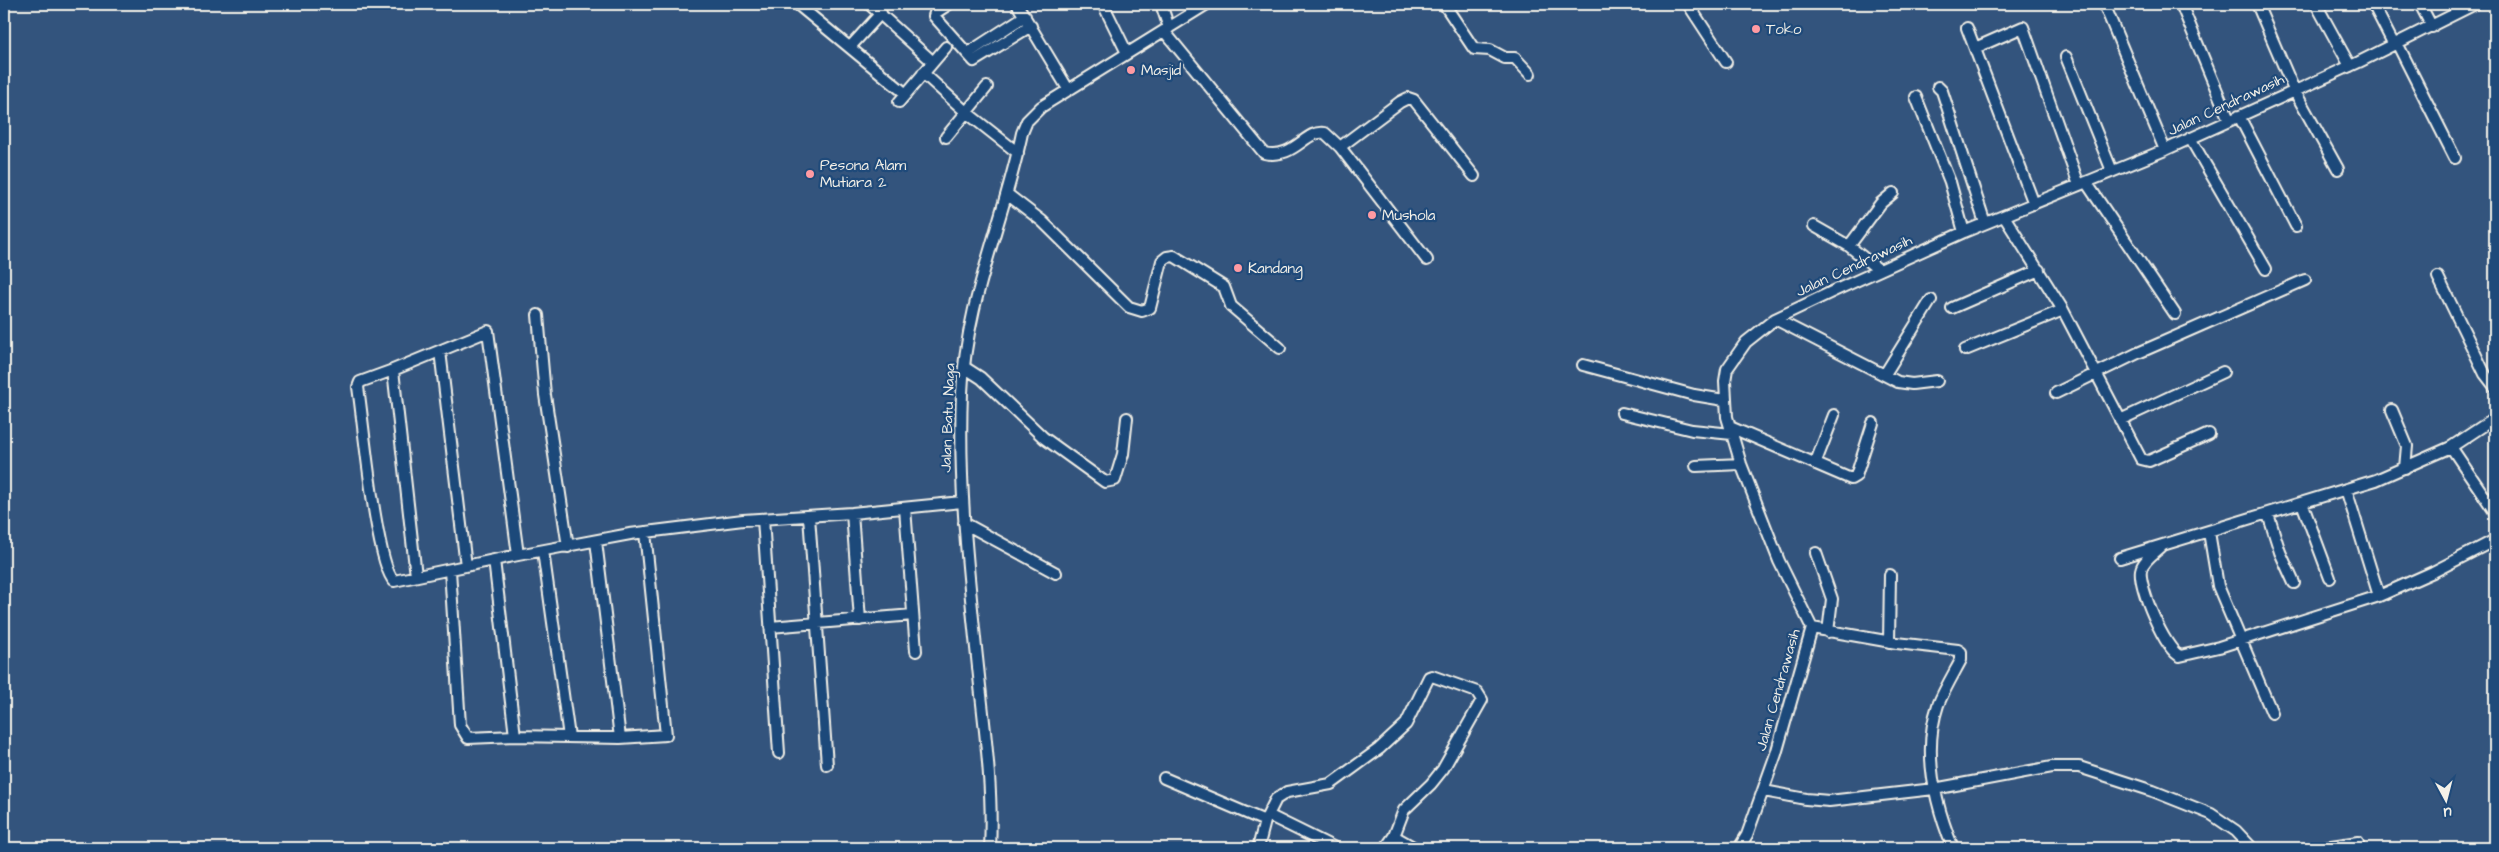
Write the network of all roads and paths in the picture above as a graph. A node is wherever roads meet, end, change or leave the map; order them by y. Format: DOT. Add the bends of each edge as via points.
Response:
graph roads {
  1 [pos="797,4"];
  2 [pos="869,4"];
  3 [pos="949,4"];
  4 [pos="1017,4"];
  5 [pos="1103,4"];
  6 [pos="1161,4"];
  7 [pos="1208,4"];
  8 [pos="1444,4"];
  9 [pos="1688,4"];
  10 [pos="2104,4"];
  11 [pos="2181,4"];
  12 [pos="2257,4"];
  13 [pos="2316,4"];
  14 [pos="2372,4"];
  15 [pos="2420,4"];
  16 [pos="2475,4"];
  17 [pos="881,14"];
  18 [pos="1025,16"];
  19 [pos="1031,26"];
  20 [pos="2432,26"];
  21 [pos="1967,28"];
  22 [pos="1167,30"];
  23 [pos="2395,44"];
  24 [pos="851,46"];
  25 [pos="946,47"];
  26 [pos="1975,48"];
  27 [pos="968,53"];
  28 [pos="1127,53"];
  29 [pos="2066,57"];
  30 [pos="933,62"];
  31 [pos="1726,62"];
  32 [pos="2350,66"];
  33 [pos="923,73"];
  34 [pos="1530,74"];
  35 [pos="987,87"];
  36 [pos="1938,87"];
  37 [pos="1068,89"];
  38 [pos="2294,90"];
  39 [pos="1916,97"];
  40 [pos="966,112"];
  41 [pos="2239,116"];
  42 [pos="2229,120"];
  43 [pos="946,137"];
  44 [pos="2190,138"];
  45 [pos="1340,147"];
  46 [pos="2165,150"];
  47 [pos="1018,153"];
  48 [pos="2455,158"];
  49 [pos="2338,169"];
  50 [pos="2112,171"];
  51 [pos="1474,176"];
  52 [pos="2083,183"];
  53 [pos="1894,193"];
  54 [pos="1007,194"];
  55 [pos="2034,204"];
  56 [pos="2004,216"];
  57 [pos="1986,223"];
  58 [pos="1814,226"];
  59 [pos="2296,226"];
  60 [pos="1964,232"];
  61 [pos="1849,246"];
  62 [pos="1427,260"];
  63 [pos="2266,269"];
  64 [pos="1880,270"];
  65 [pos="2039,270"];
  66 [pos="2438,277"];
  67 [pos="2305,280"];
  68 [pos="1932,300"];
  69 [pos="1952,308"];
  70 [pos="2063,310"];
  71 [pos="2175,314"];
  72 [pos="538,315"];
  73 [pos="1775,319"];
  74 [pos="1280,348"];
  75 [pos="440,350"];
  76 [pos="1965,350"];
  77 [pos="1583,365"];
  78 [pos="964,367"];
  79 [pos="393,370"];
  80 [pos="2224,372"];
  81 [pos="1885,374"];
  82 [pos="2096,375"];
  83 [pos="1937,381"];
  84 [pos="2495,387"];
  85 [pos="2056,393"];
  86 [pos="1724,400"];
  87 [pos="2392,410"];
  88 [pos="1622,414"];
  89 [pos="1834,415"];
  90 [pos="1127,418"];
  91 [pos="2495,418"];
  92 [pos="2120,420"];
  93 [pos="1873,423"];
  94 [pos="1731,431"];
  95 [pos="2209,434"];
  96 [pos="2451,447"];
  97 [pos="1741,464"];
  98 [pos="1815,464"];
  99 [pos="1696,466"];
  100 [pos="2405,468"];
  101 [pos="2346,489"];
  102 [pos="962,502"];
  103 [pos="2302,503"];
  104 [pos="905,508"];
  105 [pos="2495,512"];
  106 [pos="852,513"];
  107 [pos="2268,514"];
  108 [pos="809,516"];
  109 [pos="763,519"];
  110 [pos="964,523"];
  111 [pos="645,532"];
  112 [pos="2209,532"];
  113 [pos="2495,540"];
  114 [pos="596,541"];
  115 [pos="2162,546"];
  116 [pos="568,547"];
  117 [pos="543,550"];
  118 [pos="1816,552"];
  119 [pos="518,555"];
  120 [pos="2120,558"];
  121 [pos="494,560"];
  122 [pos="466,566"];
  123 [pos="450,570"];
  124 [pos="1056,573"];
  125 [pos="1890,575"];
  126 [pos="416,576"];
  127 [pos="2330,578"];
  128 [pos="2294,583"];
  129 [pos="2379,596"];
  130 [pos="913,615"];
  131 [pos="860,620"];
  132 [pos="817,624"];
  133 [pos="770,627"];
  134 [pos="1812,628"];
  135 [pos="1828,632"];
  136 [pos="2240,640"];
  137 [pos="1889,642"];
  138 [pos="916,651"];
  139 [pos="2272,713"];
  140 [pos="515,736"];
  141 [pos="569,737"];
  142 [pos="620,738"];
  143 [pos="779,753"];
  144 [pos="827,765"];
  145 [pos="1164,778"];
  146 [pos="1934,789"];
  147 [pos="1764,791"];
  148 [pos="1267,818"];
  149 [pos="1394,836"];
  150 [pos="2358,842"];
  151 [pos="1387,846"];
  152 [pos="990,848"];
  153 [pos="1258,848"];
  154 [pos="1335,848"];
  155 [pos="1415,848"];
  156 [pos="1739,848"];
  157 [pos="1953,848"];
  158 [pos="2252,848"];
  159 [pos="2318,848"];
  1 -- 24 [label="street"];
  2 -- 17 [label="street"];
  3 -- 27 [label="street" via="934,16"];
  4 -- 18 [label="street"];
  5 -- 28 [label="street"];
  6 -- 22 [label="street"];
  7 -- 22 [label="street, Jalan Batu Naga"];
  8 -- 34 [label="street" via="1474,49 1515,58"];
  9 -- 31 [label="street"];
  10 -- 46 [label="street"];
  11 -- 42 [label="street"];
  12 -- 38 [label="street"];
  13 -- 32 [label="street"];
  14 -- 23 [label="street"];
  15 -- 20 [label="street"];
  16 -- 20 [label="street, Jalan Cendrawasih"];
  17 -- 24 [label="street"];
  17 -- 30 [label="street"];
  18 -- 19 [label="street"];
  18 -- 27 [label="street"];
  19 -- 27 [label="street" via="976,61"];
  19 -- 37 [label="street"];
  20 -- 23 [label="street, Jalan Cendrawasih"];
  21 -- 26 [label="street"];
  22 -- 28 [label="street, Jalan Batu Naga"];
  22 -- 45 [label="street" via="1264,152 1282,154 1319,132 1325,132"];
  23 -- 32 [label="street, Jalan Cendrawasih"];
  23 -- 48 [label="street"];
  24 -- 33 [label="street" via="902,98"];
  25 -- 30 [label="street"];
  26 -- 52 [label="street" via="2024,27"];
  26 -- 55 [label="street"];
  28 -- 37 [label="street, Jalan Batu Naga"];
  29 -- 50 [label="street"];
  30 -- 33 [label="street"];
  32 -- 38 [label="street, Jalan Cendrawasih"];
  33 -- 40 [label="street"];
  35 -- 40 [label="street"];
  36 -- 57 [label="street"];
  37 -- 47 [label="street, Jalan Batu Naga" via="1027,121"];
  38 -- 41 [label="street, Jalan Cendrawasih"];
  38 -- 49 [label="street"];
  39 -- 60 [label="street" via="1950,182"];
  40 -- 43 [label="street"];
  40 -- 47 [label="street"];
  41 -- 42 [label="street, Jalan Cendrawasih"];
  41 -- 59 [label="street"];
  42 -- 44 [label="street, Jalan Cendrawasih"];
  44 -- 46 [label="street, Jalan Cendrawasih"];
  44 -- 63 [label="street"];
  45 -- 51 [label="street" via="1408,98 1414,100"];
  45 -- 62 [label="street"];
  46 -- 50 [label="street, Jalan Cendrawasih"];
  47 -- 54 [label="street, Jalan Batu Naga"];
  50 -- 52 [label="street, Jalan Cendrawasih"];
  52 -- 55 [label="street, Jalan Cendrawasih"];
  52 -- 71 [label="street"];
  53 -- 61 [label="street" via="1880,203"];
  54 -- 74 [label="street" via="1042,221 1129,308 1142,311 1150,308 1162,261 1174,256 1224,287 1231,306"];
  54 -- 78 [label="street, Jalan Batu Naga" via="978,289"];
  55 -- 56 [label="street, Jalan Cendrawasih"];
  56 -- 57 [label="street, Jalan Cendrawasih"];
  56 -- 65 [label="street"];
  57 -- 60 [label="street, Jalan Cendrawasih"];
  58 -- 61 [label="street"];
  60 -- 64 [label="street, Jalan Cendrawasih"];
  61 -- 64 [label="street"];
  64 -- 73 [label="street, Jalan Cendrawasih"];
  65 -- 69 [label="street"];
  65 -- 70 [label="street"];
  66 -- 84 [label="street" via="2485,374"];
  67 -- 82 [label="street" via="2138,353"];
  68 -- 81 [label="street"];
  70 -- 76 [label="street"];
  70 -- 82 [label="street"];
  72 -- 116 [label="street" via="545,395"];
  73 -- 81 [label="street"];
  73 -- 86 [label="street, Jalan Cendrawasih" via="1746,342 1732,360 1725,381"];
  75 -- 79 [label="street"];
  75 -- 119 [label="street" via="488,331"];
  75 -- 122 [label="street"];
  77 -- 86 [label="street"];
  78 -- 90 [label="street" via="981,378 1044,438 1105,482 1114,480 1120,463"];
  78 -- 102 [label="street, Jalan Batu Naga" via="960,441"];
  79 -- 126 [label="street"];
  79 -- 126 [label="street" via="360,382 358,387 377,530 386,567 394,581"];
  80 -- 92 [label="street"];
  81 -- 83 [label="street" via="1908,384"];
  82 -- 85 [label="street"];
  82 -- 92 [label="street"];
  86 -- 94 [label="street, Jalan Cendrawasih"];
  87 -- 100 [label="street" via="2406,446"];
  88 -- 94 [label="street" via="1692,430"];
  89 -- 98 [label="street"];
  91 -- 96 [label="street"];
  92 -- 95 [label="street" via="2139,456 2146,461"];
  93 -- 98 [label="street" via="1854,478 1849,479"];
  94 -- 97 [label="street, Jalan Cendrawasih"];
  94 -- 98 [label="street"];
  96 -- 100 [label="street"];
  96 -- 105 [label="street"];
  97 -- 99 [label="street"];
  97 -- 134 [label="street, Jalan Cendrawasih" via="1779,561"];
  100 -- 101 [label="street"];
  101 -- 103 [label="street"];
  101 -- 129 [label="street"];
  102 -- 104 [label="street"];
  102 -- 110 [label="street, Jalan Batu Naga"];
  103 -- 107 [label="street"];
  103 -- 127 [label="street"];
  104 -- 106 [label="street"];
  104 -- 130 [label="street"];
  106 -- 108 [label="street"];
  106 -- 131 [label="street"];
  107 -- 112 [label="street"];
  107 -- 128 [label="street"];
  108 -- 109 [label="street"];
  108 -- 132 [label="street"];
  109 -- 111 [label="street"];
  109 -- 133 [label="street"];
  110 -- 124 [label="street"];
  110 -- 152 [label="street, Jalan Batu Naga" via="986,741"];
  111 -- 114 [label="street"];
  111 -- 142 [label="street" via="666,735"];
  112 -- 115 [label="street"];
  112 -- 136 [label="street" via="2218,586"];
  113 -- 129 [label="street"];
  114 -- 116 [label="street"];
  114 -- 142 [label="street"];
  115 -- 120 [label="street"];
  115 -- 136 [label="street" via="2144,563 2141,576 2155,619 2172,651 2177,656 2184,656"];
  116 -- 117 [label="street"];
  117 -- 119 [label="street"];
  117 -- 141 [label="street"];
  118 -- 135 [label="street" via="1832,599"];
  119 -- 121 [label="street"];
  121 -- 122 [label="street"];
  121 -- 140 [label="street"];
  122 -- 123 [label="street"];
  123 -- 126 [label="street"];
  123 -- 140 [label="street" via="460,725 468,738"];
  125 -- 137 [label="street"];
  129 -- 136 [label="street"];
  130 -- 131 [label="street"];
  130 -- 138 [label="street"];
  131 -- 132 [label="street"];
  132 -- 133 [label="street"];
  132 -- 144 [label="street"];
  133 -- 143 [label="street"];
  134 -- 135 [label="street"];
  134 -- 147 [label="street, Jalan Cendrawasih"];
  135 -- 137 [label="street"];
  136 -- 139 [label="street"];
  137 -- 146 [label="street" via="1961,652 1961,660 1943,694 1935,718 1932,751"];
  140 -- 141 [label="street"];
  141 -- 142 [label="street"];
  145 -- 148 [label="street"];
  146 -- 147 [label="street" via="1829,801"];
  146 -- 157 [label="street"];
  146 -- 158 [label="street" via="2052,767 2079,768 2153,791 2211,814 2236,831"];
  147 -- 156 [label="street, Jalan Cendrawasih" via="1747,836"];
  148 -- 149 [label="street" via="1280,795 1332,784 1393,738 1409,717 1430,676 1480,693 1481,703 1443,769 1404,810"];
  148 -- 153 [label="street"];
  148 -- 154 [label="street"];
  149 -- 151 [label="street"];
  149 -- 155 [label="street"];
  150 -- 159 [label="street"];
}
